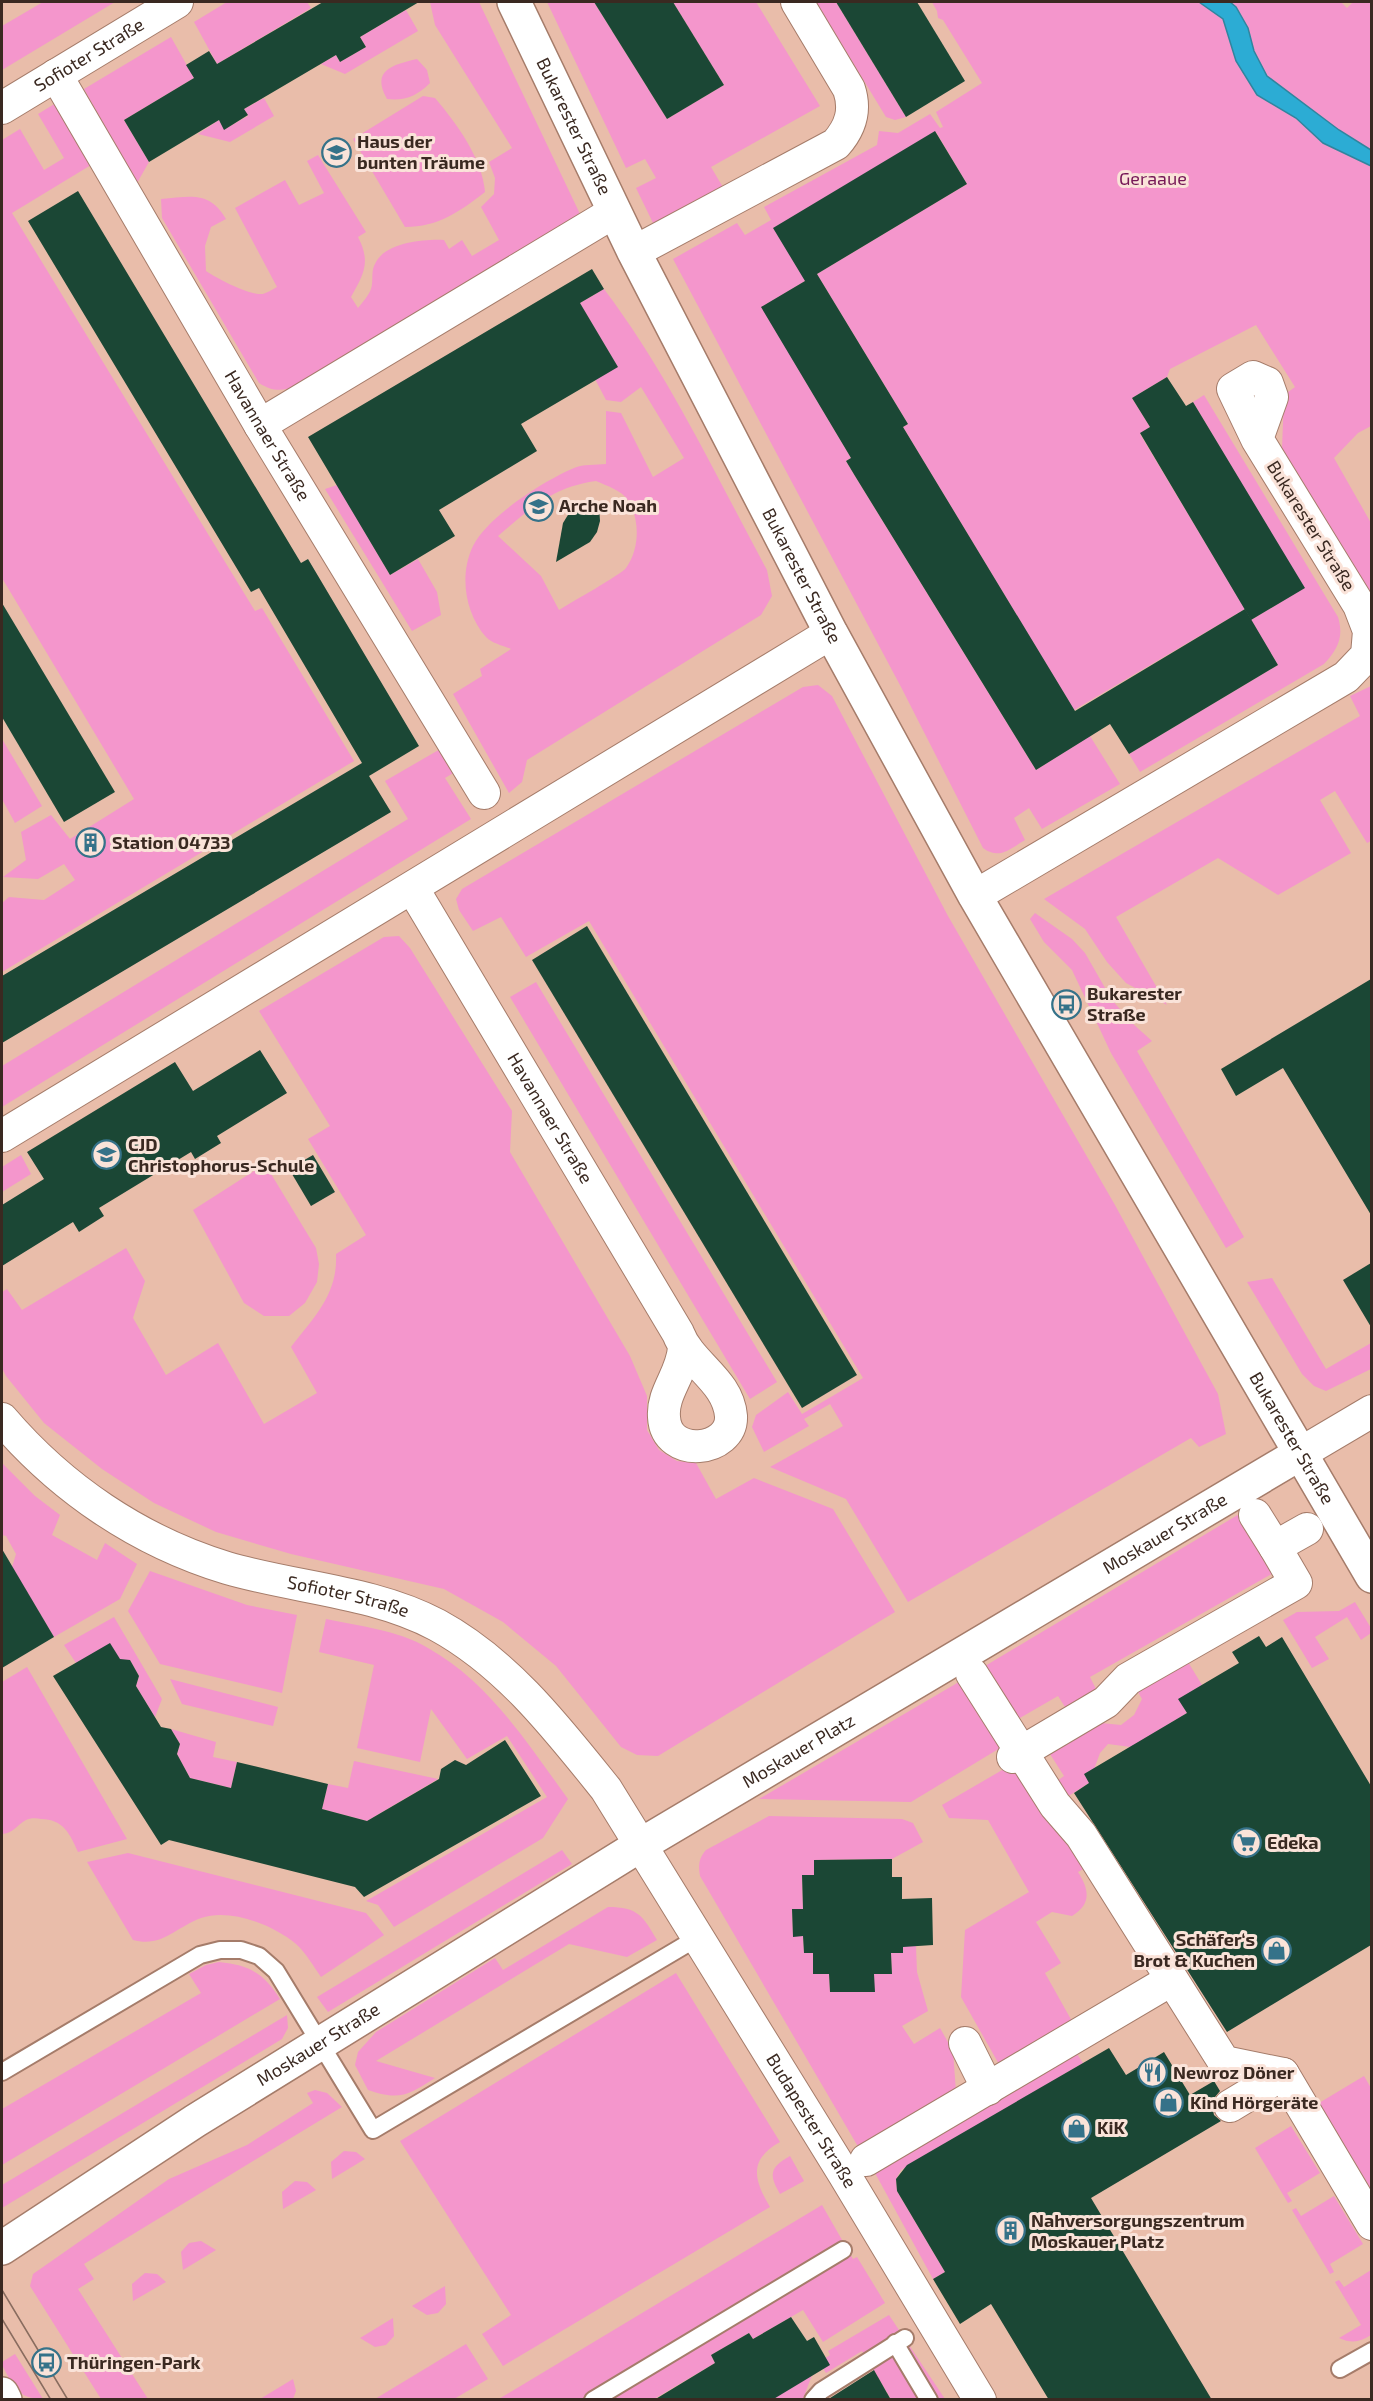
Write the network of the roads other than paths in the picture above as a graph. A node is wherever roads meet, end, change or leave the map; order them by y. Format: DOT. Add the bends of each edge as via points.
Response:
graph roads {
  1 [pos="177,2"];
  2 [pos="514,2"];
  3 [pos="798,2"];
  4 [pos="56,75"];
  5 [pos="2,108"];
  6 [pos="615,212"];
  7 [pos="634,252"];
  8 [pos="260,425"];
  9 [pos="1257,439"];
  10 [pos="831,633"];
  11 [pos="484,793"];
  12 [pos="413,889"];
  13 [pos="975,896"];
  14 [pos="2,1136"];
  15 [pos="684,1348"];
  16 [pos="1371,1411"];
  17 [pos="2,1419"];
  18 [pos="1301,1453"];
  19 [pos="1255,1515"];
  20 [pos="1307,1528"];
  21 [pos="1275,1546"];
  22 [pos="1371,1576"];
  23 [pos="965,1665"];
  24 [pos="1017,1754"];
  25 [pos="639,1846"];
  26 [pos="697,1938"];
  27 [pos="1170,1980"];
  28 [pos="965,2043"];
  29 [pos="321,2044"];
  30 [pos="2,2072"];
  31 [pos="1283,2074"];
  32 [pos="988,2089"];
  33 [pos="1230,2106"];
  34 [pos="855,2167"];
  35 [pos="1371,2224"];
  36 [pos="2,2248"];
  37 [pos="843,2250"];
  38 [pos="1371,2351"];
  39 [pos="1340,2369"];
  40 [pos="2,2394"];
  41 [pos="5,2400"];
  42 [pos="593,2400"];
  43 [pos="813,2400"];
  44 [pos="929,2400"];
  45 [pos="980,2400"];
  1 -- 4 [label="street, Sofioter Straße"];
  2 -- 6 [label="street, Bukarester Straße"];
  3 -- 7 [label="street" via="854,102 846,133 836,144"];
  4 -- 5 [label="street, Sofioter Straße"];
  4 -- 8 [label="street, Havannaer Straße"];
  6 -- 7 [label="street, Bukarester Straße"];
  6 -- 8 [label="street"];
  7 -- 10 [label="street, Bukarester Straße"];
  8 -- 11 [label="street, Havannaer Straße"];
  9 -- 13 [label="street, Bukarester Straße" via="1365,616 1370,645 1367,655 1346,677"];
  10 -- 12 [label="street"];
  10 -- 13 [label="street, Bukarester Straße"];
  12 -- 14 [label="street"];
  12 -- 15 [label="street, Havannaer Straße"];
  13 -- 18 [label="street, Bukarester Straße"];
  16 -- 18 [label="street, Moskauer Straße"];
  17 -- 25 [label="street, Sofioter Straße" via="29,1449 87,1498 156,1540 226,1568 395,1609 435,1624 468,1644 505,1673 572,1746 606,1789"];
  18 -- 22 [label="street, Bukarester Straße"];
  18 -- 23 [label="street, Moskauer Straße"];
  19 -- 21 [label="street"];
  20 -- 21 [label="street"];
  21 -- 24 [label="street" via="1296,1583 1128,1679 1106,1702"];
  23 -- 24 [label="street"];
  23 -- 25 [label="street, Moskauer Platz"];
  24 -- 27 [label="street" via="1081,1835"];
  25 -- 26 [label="street, Budapester Straße"];
  25 -- 29 [label="street, Moskauer Straße"];
  26 -- 29 [label="lane" via="373,2130"];
  26 -- 34 [label="street, Budapester Straße"];
  27 -- 31 [label="street" via="1224,2062"];
  27 -- 32 [label="street"];
  28 -- 32 [label="street"];
  29 -- 30 [label="lane" via="276,1971 259,1956 241,1950 220,1950 184,1963"];
  29 -- 36 [label="street, Moskauer Straße" via="185,2127"];
  31 -- 33 [label="street"];
  31 -- 35 [label="street" via="1361,2189"];
  32 -- 34 [label="street"];
  34 -- 45 [label="street, Budapester Straße"];
  37 -- 42 [label="lane"];
  38 -- 39 [label="lane"];
  40 -- 41 [label="street"];
  43 -- 44 [label="lane" via="900,2341"];
}
